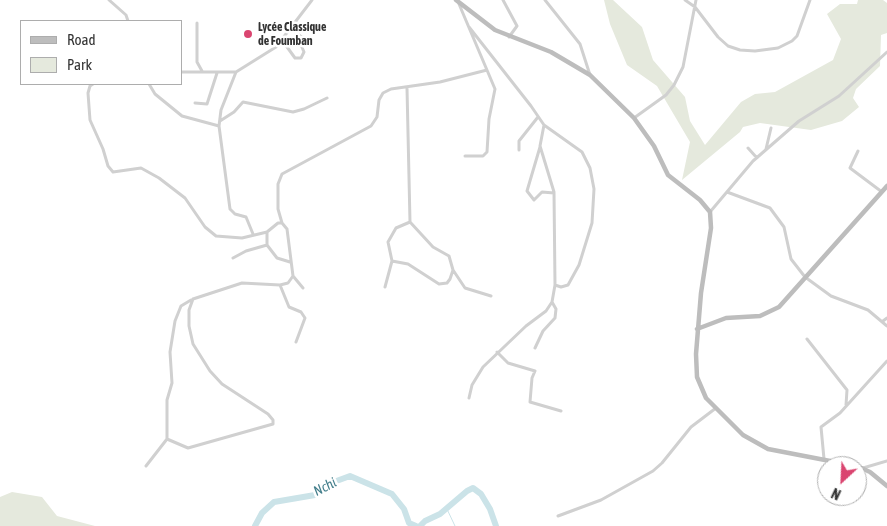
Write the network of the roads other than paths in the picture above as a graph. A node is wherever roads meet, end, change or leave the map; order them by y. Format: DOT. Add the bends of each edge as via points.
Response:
graph roads {
  1 [pos="109,0"];
  2 [pos="312,0"];
  3 [pos="503,0"];
  4 [pos="545,0"];
  5 [pos="685,0"];
  6 [pos="696,0"];
  7 [pos="810,0"];
  8 [pos="457,2"];
  9 [pos="695,7"];
  10 [pos="128,20"];
  11 [pos="197,23"];
  12 [pos="469,27"];
  13 [pos="290,28"];
  14 [pos="509,37"];
  15 [pos="282,40"];
  16 [pos="887,52"];
  17 [pos="487,70"];
  18 [pos="182,72"];
  19 [pos="203,72"];
  20 [pos="236,72"];
  21 [pos="217,73"];
  22 [pos="590,75"];
  23 [pos="91,85"];
  24 [pos="150,85"];
  25 [pos="407,88"];
  26 [pos="327,98"];
  27 [pos="195,103"];
  28 [pos="538,117"];
  29 [pos="634,118"];
  30 [pos="219,121"];
  31 [pos="544,125"];
  32 [pos="219,126"];
  33 [pos="771,128"];
  34 [pos="540,146"];
  35 [pos="748,148"];
  36 [pos="519,150"];
  37 [pos="764,152"];
  38 [pos="858,152"];
  39 [pos="465,156"];
  40 [pos="757,158"];
  41 [pos="887,186"];
  42 [pos="554,192"];
  43 [pos="727,192"];
  44 [pos="882,192"];
  45 [pos="710,212"];
  46 [pos="410,222"];
  47 [pos="282,223"];
  48 [pos="267,232"];
  49 [pos="253,234"];
  50 [pos="267,245"];
  51 [pos="233,258"];
  52 [pos="392,261"];
  53 [pos="290,262"];
  54 [pos="453,270"];
  55 [pos="293,276"];
  56 [pos="806,277"];
  57 [pos="280,285"];
  58 [pos="555,285"];
  59 [pos="385,287"];
  60 [pos="303,288"];
  61 [pos="491,296"];
  62 [pos="192,300"];
  63 [pos="552,302"];
  64 [pos="887,318"];
  65 [pos="883,321"];
  66 [pos="887,326"];
  67 [pos="697,329"];
  68 [pos="807,339"];
  69 [pos="296,342"];
  70 [pos="535,348"];
  71 [pos="497,352"];
  72 [pos="887,361"];
  73 [pos="469,398"];
  74 [pos="846,406"];
  75 [pos="716,408"];
  76 [pos="561,411"];
  77 [pos="167,439"];
  78 [pos="824,456"];
  79 [pos="817,458"];
  80 [pos="887,461"];
  81 [pos="146,466"];
  82 [pos="867,467"];
  83 [pos="867,471"];
  84 [pos="887,486"];
  85 [pos="558,516"];
  1 -- 10 [label="street"];
  2 -- 13 [label="street"];
  3 -- 14 [label="street" via="517,26"];
  4 -- 22 [label="street" via="580,44"];
  5 -- 9 [label="street"];
  6 -- 9 [label="street"];
  7 -- 9 [label="street" via="797,36 787,45 768,50 740,50 728,46"];
  8 -- 12 [label="street"];
  8 -- 14 [label="main road" via="487,26"];
  9 -- 29 [label="street" via="683,67 674,85 666,95"];
  11 -- 19 [label="street" via="197,62"];
  12 -- 17 [label="street"];
  12 -- 28 [label="street"];
  13 -- 15 [label="street"];
  13 -- 15 [label="street" via="304,39 301,58 296,58"];
  14 -- 22 [label="main road" via="551,52"];
  15 -- 20 [label="street"];
  16 -- 37 [label="street" via="839,96 799,121"];
  17 -- 25 [label="street"];
  17 -- 39 [label="street" via="495,92 486,152 483,156"];
  18 -- 19 [label="street"];
  19 -- 21 [label="street"];
  20 -- 21 [label="street"];
  20 -- 30 [label="street"];
  21 -- 27 [label="street" via="207,104"];
  22 -- 29 [label="main road"];
  23 -- 49 [label="street" via="90,120 110,170 118,172 141,168 159,178 185,198 205,228 216,236 237,239"];
  24 -- 32 [label="street" via="154,94 182,116"];
  25 -- 46 [label="street"];
  25 -- 47 [label="street" via="383,93 377,117 371,126 282,174 278,184 278,209"];
  26 -- 30 [label="street" via="293,112 243,102"];
  28 -- 31 [label="street"];
  28 -- 36 [label="street" via="522,136"];
  29 -- 45 [label="main road" via="654,146 668,174"];
  30 -- 32 [label="street"];
  31 -- 34 [label="street"];
  31 -- 58 [label="street" via="582,152 590,168 594,189 592,223 579,265 568,284"];
  32 -- 49 [label="street" via="230,209 246,217"];
  33 -- 37 [label="street"];
  34 -- 42 [label="street"];
  34 -- 42 [label="street" via="528,191 534,200 542,192"];
  35 -- 40 [label="street"];
  37 -- 40 [label="street"];
  38 -- 44 [label="street" via="850,168"];
  40 -- 43 [label="street"];
  41 -- 44 [label="main road"];
  42 -- 58 [label="street"];
  43 -- 45 [label="street"];
  43 -- 56 [label="street" via="773,211 784,228 791,260"];
  44 -- 56 [label="main road"];
  45 -- 67 [label="main road" via="711,228"];
  46 -- 52 [label="street" via="399,225 392,233 388,242"];
  46 -- 54 [label="street" via="433,247 449,256"];
  47 -- 48 [label="street"];
  47 -- 53 [label="street" via="287,229"];
  48 -- 49 [label="street"];
  48 -- 50 [label="street"];
  50 -- 51 [label="street"];
  50 -- 53 [label="street" via="278,258"];
  52 -- 54 [label="street" via="408,264 438,284 447,283"];
  52 -- 59 [label="street"];
  53 -- 55 [label="street"];
  54 -- 61 [label="street" via="465,288"];
  55 -- 57 [label="street" via="288,283"];
  55 -- 60 [label="street"];
  56 -- 65 [label="street" via="831,296 860,306"];
  56 -- 67 [label="main road" via="770,313 726,318"];
  57 -- 62 [label="street" via="248,282"];
  57 -- 69 [label="street" via="289,307 301,312 305,318"];
  58 -- 63 [label="street"];
  62 -- 77 [label="street" via="181,306 175,320 170,352 172,383 167,400"];
  62 -- 77 [label="street" via="189,330 200,358 222,384 261,408 273,424 188,448"];
  63 -- 70 [label="street" via="556,309 555,318 543,331"];
  63 -- 71 [label="street"];
  64 -- 65 [label="street"];
  65 -- 66 [label="street"];
  67 -- 75 [label="main road" via="697,377 703,392"];
  68 -- 74 [label="street" via="847,390"];
  71 -- 73 [label="street" via="478,374"];
  71 -- 76 [label="street" via="508,364 535,371 528,397 532,404"];
  72 -- 74 [label="street"];
  74 -- 78 [label="street" via="820,427"];
  75 -- 79 [label="main road" via="748,439 768,450"];
  75 -- 85 [label="street" via="691,427 652,471 601,500"];
  77 -- 81 [label="street"];
  80 -- 82 [label="street"];
  83 -- 84 [label="main road"];
}
